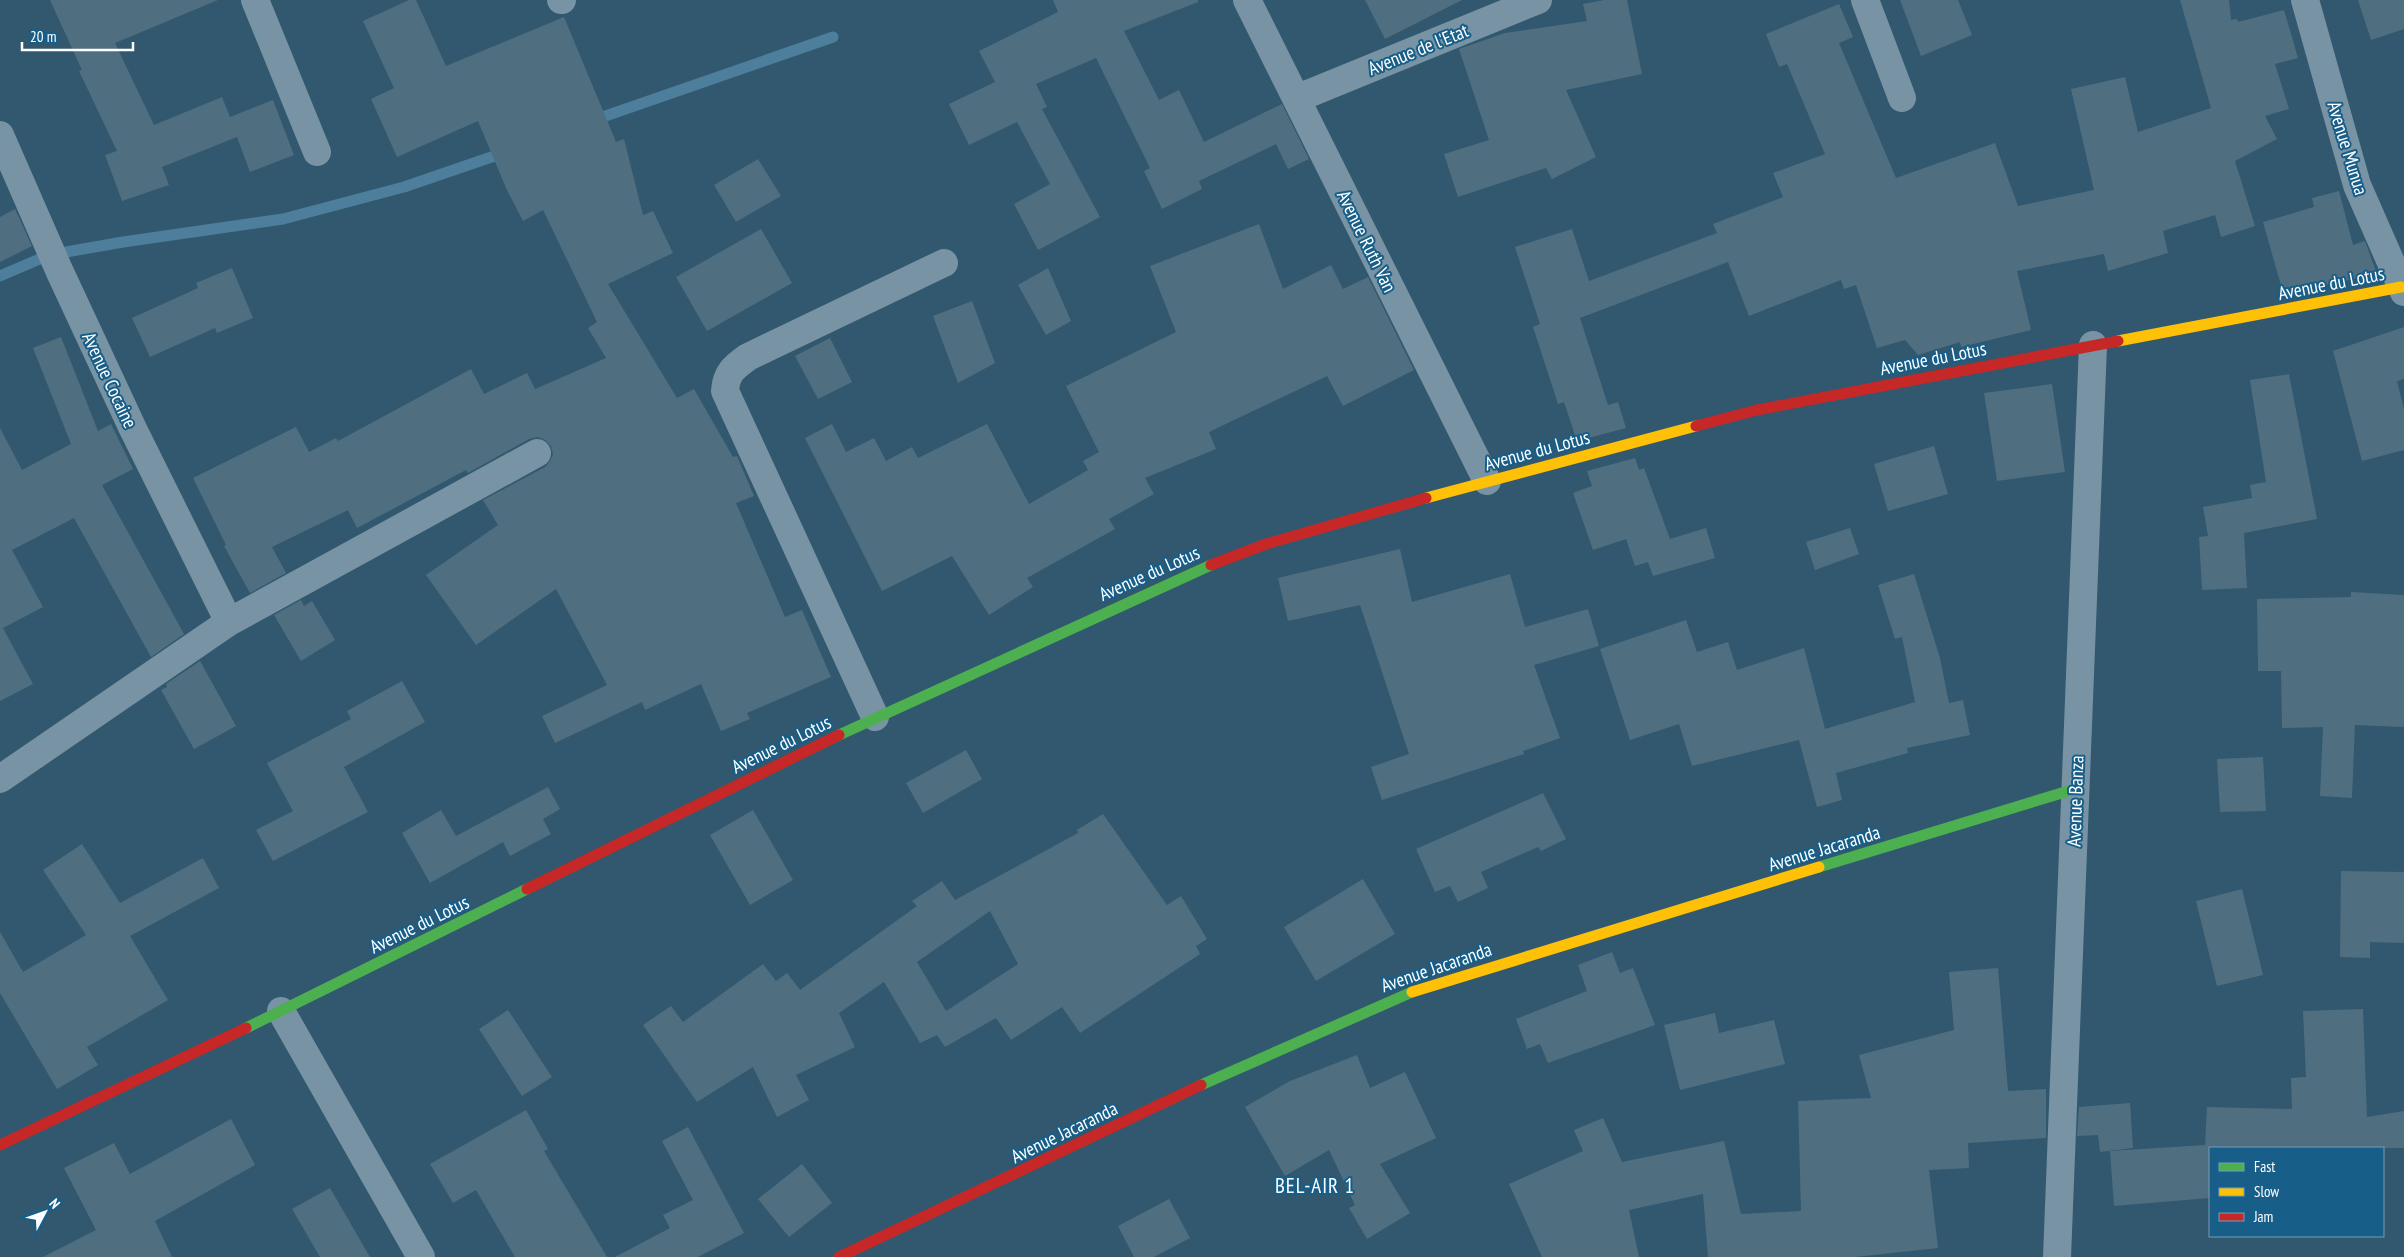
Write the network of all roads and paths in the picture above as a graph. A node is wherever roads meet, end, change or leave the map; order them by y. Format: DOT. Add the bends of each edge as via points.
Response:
graph roads {
  1 [pos="254,0"];
  2 [pos="1248,0"];
  3 [pos="1538,0"];
  4 [pos="1865,0"];
  5 [pos="2305,0"];
  6 [pos="1298,98"];
  7 [pos="1902,98"];
  8 [pos="0,135"];
  9 [pos="317,152"];
  10 [pos="944,263"];
  11 [pos="2403,290"];
  12 [pos="2093,345"];
  13 [pos="536,453"];
  14 [pos="1487,481"];
  15 [pos="229,622"];
  16 [pos="875,717"];
  17 [pos="0,779"];
  18 [pos="2075,789"];
  19 [pos="281,1011"];
  20 [pos="0,1145"];
  21 [pos="421,1257"];
  22 [pos="839,1257"];
  23 [pos="2057,1257"];
  1 -- 9 [label="street"];
  2 -- 6 [label="street, Avenue Ruth Van"];
  3 -- 6 [label="street, Avenue de l'Etat"];
  4 -- 7 [label="street"];
  5 -- 11 [label="street, Avenue Munua" via="2358,185"];
  6 -- 14 [label="street, Avenue Ruth Van"];
  8 -- 15 [label="street, Avenue Cocaine" via="129,420"];
  10 -- 16 [label="street" via="748,358 730,371 726,380 726,390"];
  11 -- 12 [label="street, Avenue du Lotus"];
  12 -- 14 [label="street, Avenue du Lotus" via="1757,410"];
  12 -- 18 [label="street, Avenue Banza"];
  13 -- 15 [label="street"];
  14 -- 16 [label="street, Avenue du Lotus" via="1266,544 1191,572"];
  15 -- 17 [label="street"];
  16 -- 19 [label="street, Avenue du Lotus"];
  18 -- 22 [label="street, Avenue Jacaranda" via="1422,987 1240,1066"];
  18 -- 23 [label="street, Avenue Banza"];
  19 -- 20 [label="street, Avenue du Lotus"];
  19 -- 21 [label="street"];
}
